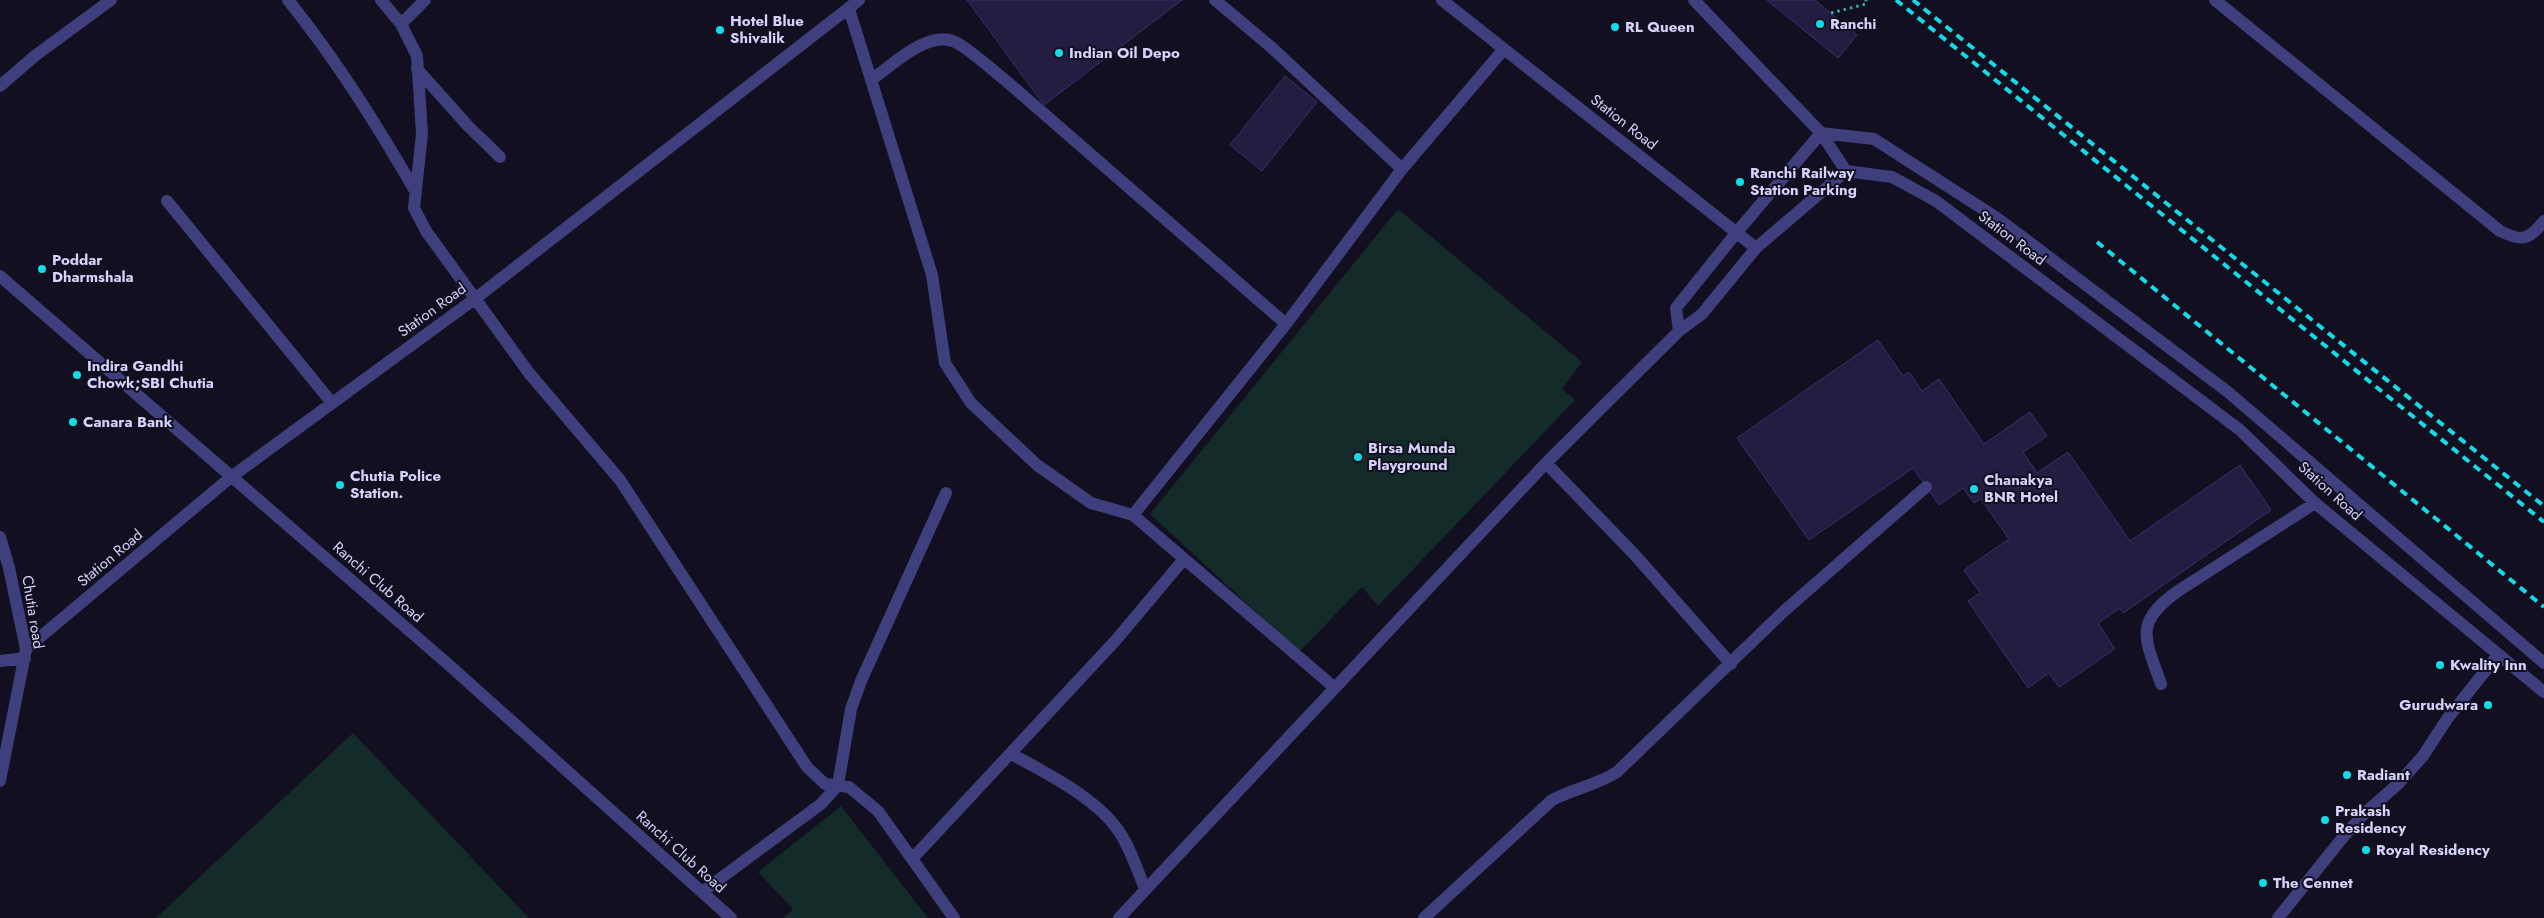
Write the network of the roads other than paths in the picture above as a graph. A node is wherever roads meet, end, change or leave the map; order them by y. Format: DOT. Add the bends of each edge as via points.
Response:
graph roads {
  1 [pos="111,0"];
  2 [pos="288,0"];
  3 [pos="381,0"];
  4 [pos="425,0"];
  5 [pos="859,0"];
  6 [pos="1215,0"];
  7 [pos="1442,0"];
  8 [pos="1694,0"];
  9 [pos="2215,0"];
  10 [pos="849,9"];
  11 [pos="401,24"];
  12 [pos="1504,48"];
  13 [pos="417,69"];
  14 [pos="871,80"];
  15 [pos="0,86"];
  16 [pos="1821,133"];
  17 [pos="500,157"];
  18 [pos="1402,169"];
  19 [pos="1846,171"];
  20 [pos="414,189"];
  21 [pos="167,201"];
  22 [pos="2544,221"];
  23 [pos="1737,232"];
  24 [pos="1756,248"];
  25 [pos="0,276"];
  26 [pos="476,298"];
  27 [pos="1286,324"];
  28 [pos="1680,331"];
  29 [pos="332,403"];
  30 [pos="1546,463"];
  31 [pos="232,477"];
  32 [pos="1926,487"];
  33 [pos="946,493"];
  34 [pos="2315,503"];
  35 [pos="1133,514"];
  36 [pos="0,536"];
  37 [pos="1184,559"];
  38 [pos="25,654"];
  39 [pos="2498,655"];
  40 [pos="0,661"];
  41 [pos="2544,663"];
  42 [pos="1731,664"];
  43 [pos="2160,684"];
  44 [pos="1335,688"];
  45 [pos="2544,692"];
  46 [pos="1011,754"];
  47 [pos="0,781"];
  48 [pos="838,785"];
  49 [pos="912,859"];
  50 [pos="1145,889"];
  51 [pos="702,892"];
  52 [pos="731,918"];
  53 [pos="954,918"];
  54 [pos="1118,918"];
  55 [pos="1424,918"];
  56 [pos="2278,918"];
  1 -- 15 [label="street"];
  2 -- 20 [label="street" via="366,106"];
  3 -- 11 [label="street"];
  4 -- 11 [label="street"];
  5 -- 10 [label="street, Station Road"];
  6 -- 18 [label="street" via="1271,47"];
  7 -- 12 [label="street, Station Road"];
  8 -- 16 [label="street"];
  9 -- 22 [label="street" via="2500,232 2525,239"];
  10 -- 14 [label="street"];
  10 -- 26 [label="street, Station Road"];
  11 -- 13 [label="street" via="417,56"];
  12 -- 18 [label="street"];
  12 -- 23 [label="street, Station Road"];
  13 -- 17 [label="street"];
  13 -- 20 [label="street" via="422,134"];
  14 -- 27 [label="street" via="925,42 942,38 957,43 1005,80"];
  14 -- 35 [label="street" via="932,275 945,363 958,386 994,426 1073,493 1098,506"];
  16 -- 19 [label="street"];
  16 -- 23 [label="street"];
  16 -- 41 [label="street" via="1874,139 1997,218 2228,392"];
  18 -- 27 [label="street"];
  19 -- 24 [label="street"];
  19 -- 34 [label="street, Station Road" via="1892,177 1936,201 2240,430"];
  20 -- 26 [label="street" via="414,208 426,231"];
  21 -- 29 [label="street"];
  23 -- 24 [label="street, Station Road"];
  23 -- 28 [label="street" via="1676,308"];
  24 -- 28 [label="street" via="1702,314"];
  25 -- 31 [label="street, Ranchi Club Road"];
  26 -- 29 [label="street, Station Road"];
  26 -- 48 [label="street" via="529,373 620,480 807,767 825,784"];
  27 -- 35 [label="street"];
  28 -- 30 [label="street"];
  29 -- 31 [label="street, Station Road"];
  30 -- 42 [label="street" via="1634,554"];
  30 -- 44 [label="street"];
  31 -- 38 [label="street, Station Road"];
  31 -- 51 [label="street, Ranchi Club Road" via="449,665"];
  32 -- 42 [label="street" via="1783,612"];
  33 -- 48 [label="street" via="861,681 851,710"];
  34 -- 39 [label="street, Station Road"];
  34 -- 43 [label="street" via="2164,600 2146,625 2145,638"];
  35 -- 37 [label="street"];
  36 -- 38 [label="street, Chutia road"];
  37 -- 44 [label="street"];
  37 -- 46 [label="street" via="1116,640"];
  38 -- 40 [label="street"];
  38 -- 47 [label="street, Chutia road"];
  39 -- 45 [label="street, Station Road"];
  39 -- 56 [label="street" via="2422,756 2344,836"];
  42 -- 55 [label="street" via="1617,772 1605,780 1566,792 1552,800"];
  44 -- 50 [label="street"];
  46 -- 49 [label="street"];
  46 -- 50 [label="street" via="1093,805 1117,828"];
  48 -- 49 [label="street" via="850,787 878,811"];
  48 -- 51 [label="street" via="821,804"];
  49 -- 53 [label="street"];
  50 -- 54 [label="street"];
  51 -- 52 [label="street, Ranchi Club Road"];
}
